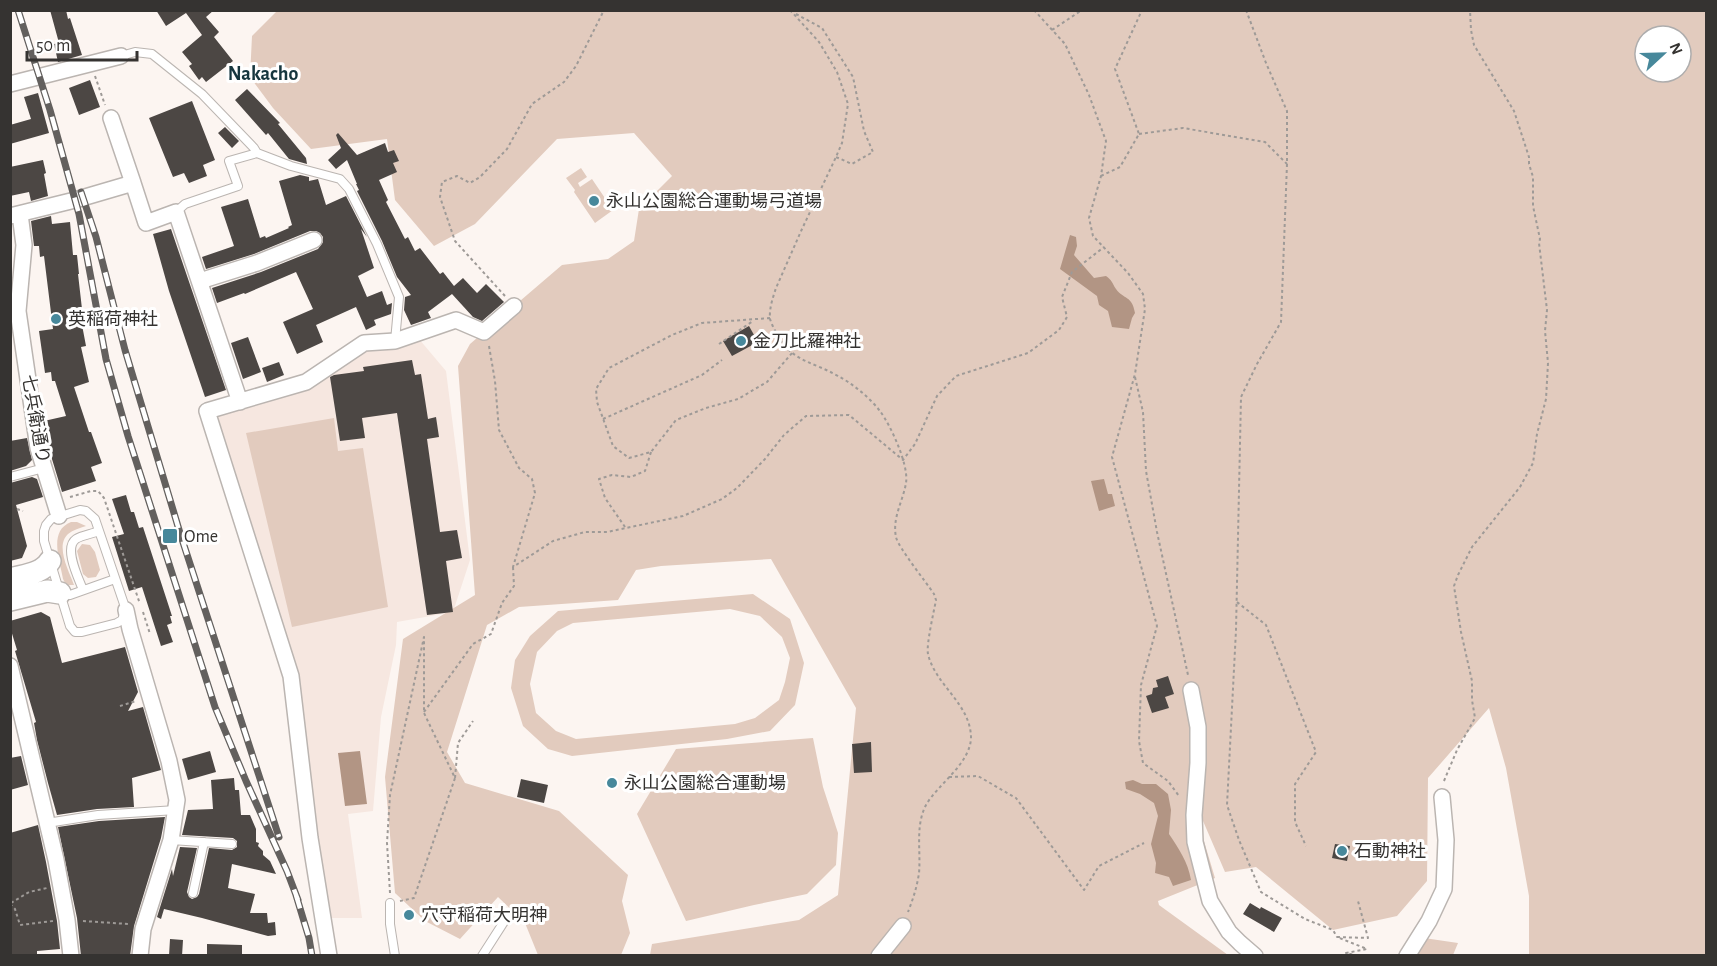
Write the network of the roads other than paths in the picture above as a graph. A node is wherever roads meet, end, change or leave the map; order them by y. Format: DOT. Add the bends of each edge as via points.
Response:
graph roads {
  1 [pos="121,56"];
  2 [pos="10,84"];
  3 [pos="111,118"];
  4 [pos="257,153"];
  5 [pos="133,183"];
  6 [pos="176,212"];
  7 [pos="15,215"];
  8 [pos="315,240"];
  9 [pos="200,281"];
  10 [pos="514,306"];
  11 [pos="395,340"];
  12 [pos="240,402"];
  13 [pos="44,468"];
  14 [pos="10,477"];
  15 [pos="59,516"];
  16 [pos="99,531"];
  17 [pos="50,561"];
  18 [pos="10,579"];
  19 [pos="115,579"];
  20 [pos="83,590"];
  21 [pos="60,593"];
  22 [pos="10,600"];
  23 [pos="126,610"];
  24 [pos="10,666"];
  25 [pos="1191,690"];
  26 [pos="1442,797"];
  27 [pos="177,810"];
  28 [pos="47,823"];
  29 [pos="171,840"];
  30 [pos="204,842"];
  31 [pos="232,844"];
  32 [pos="193,893"];
  33 [pos="390,903"];
  34 [pos="509,914"];
  35 [pos="903,926"];
  36 [pos="71,956"];
  37 [pos="140,956"];
  38 [pos="329,956"];
  39 [pos="395,956"];
  40 [pos="482,956"];
  41 [pos="879,956"];
  42 [pos="1255,956"];
  43 [pos="1407,956"];
  1 -- 2 [label="street"];
  1 -- 4 [label="lane" via="135,52 152,54 202,94"];
  3 -- 5 [label="street"];
  4 -- 6 [label="lane" via="229,161 238,186 185,204"];
  4 -- 11 [label="lane" via="340,179 349,189 399,297"];
  5 -- 6 [label="street" via="146,223"];
  5 -- 7 [label="street"];
  6 -- 9 [label="street"];
  7 -- 13 [label="street, 七兵衛通り" via="24,245 18,310"];
  8 -- 9 [label="street"];
  9 -- 12 [label="street"];
  10 -- 11 [label="street" via="484,332 456,320"];
  11 -- 12 [label="street" via="364,343 306,382"];
  12 -- 38 [label="street" via="207,411 291,676"];
  13 -- 14 [label="lane"];
  13 -- 15 [label="street, 七兵衛通り"];
  15 -- 16 [label="lane" via="86,511 95,519"];
  15 -- 17 [label="lane" via="51,519 44,531"];
  16 -- 19 [label="lane"];
  16 -- 20 [label="lane" via="75,540 70,546"];
  17 -- 18 [label="main road" via="41,571"];
  17 -- 21 [label="lane"];
  19 -- 20 [label="lane"];
  19 -- 23 [label="lane"];
  20 -- 21 [label="lane" via="70,595"];
  21 -- 22 [label="main road" via="46,591"];
  21 -- 23 [label="lane" via="75,632 117,623"];
  23 -- 27 [label="street" via="176,788"];
  24 -- 28 [label="street"];
  25 -- 42 [label="street" via="1198,727 1195,842 1209,901 1229,932"];
  26 -- 43 [label="street" via="1446,840 1444,889"];
  27 -- 28 [label="lane"];
  27 -- 29 [label="street"];
  28 -- 36 [label="street"];
  29 -- 30 [label="lane"];
  29 -- 37 [label="street" via="144,925"];
  30 -- 31 [label="lane"];
  30 -- 32 [label="lane"];
  33 -- 39 [label="lane"];
  34 -- 40 [label="lane"];
  35 -- 41 [label="street"];
}
